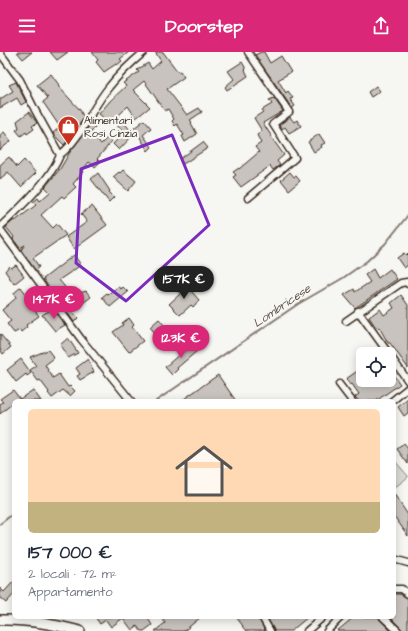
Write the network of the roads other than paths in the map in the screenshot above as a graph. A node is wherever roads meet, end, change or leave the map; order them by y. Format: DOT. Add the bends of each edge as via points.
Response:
graph roads {
  1 [pos="144,52"];
  2 [pos="248,52"];
  3 [pos="0,53"];
  4 [pos="60,155"];
  5 [pos="248,198"];
  6 [pos="0,228"];
  7 [pos="408,284"];
  8 [pos="358,311"];
  9 [pos="346,321"];
  10 [pos="384,347"];
  11 [pos="396,364"];
  12 [pos="408,381"];
  13 [pos="339,384"];
  14 [pos="408,388"];
  15 [pos="130,399"];
  16 [pos="350,399"];
  17 [pos="394,399"];
  18 [pos="396,560"];
  19 [pos="408,563"];
  20 [pos="396,589"];
  21 [pos="408,594"];
  22 [pos="12,616"];
  23 [pos="263,619"];
  24 [pos="321,619"];
  25 [pos="339,619"];
  26 [pos="385,619"];
  27 [pos="0,620"];
  28 [pos="47,620"];
  29 [pos="80,631"];
  30 [pos="270,631"];
  31 [pos="307,631"];
  32 [pos="327,631"];
  33 [pos="398,631"];
  1 -- 4 [label="street" via="129,64 109,87 76,139"];
  2 -- 5 [label="street" via="289,112 274,124 295,158"];
  3 -- 4 [label="street" via="20,80"];
  4 -- 6 [label="street" via="50,174"];
  6 -- 15 [label="street" via="81,339"];
  7 -- 8 [label="street" via="401,283"];
  8 -- 9 [label="street"];
  8 -- 10 [label="street"];
  11 -- 12 [label="street"];
  13 -- 16 [label="street"];
  14 -- 17 [label="street"];
  18 -- 19 [label="street"];
  20 -- 21 [label="street" via="402,589"];
  22 -- 27 [label="street"];
  23 -- 30 [label="street"];
  24 -- 31 [label="street"];
  25 -- 32 [label="street"];
  26 -- 33 [label="street"];
  27 -- 28 [label="street"];
  28 -- 29 [label="street"];
}
